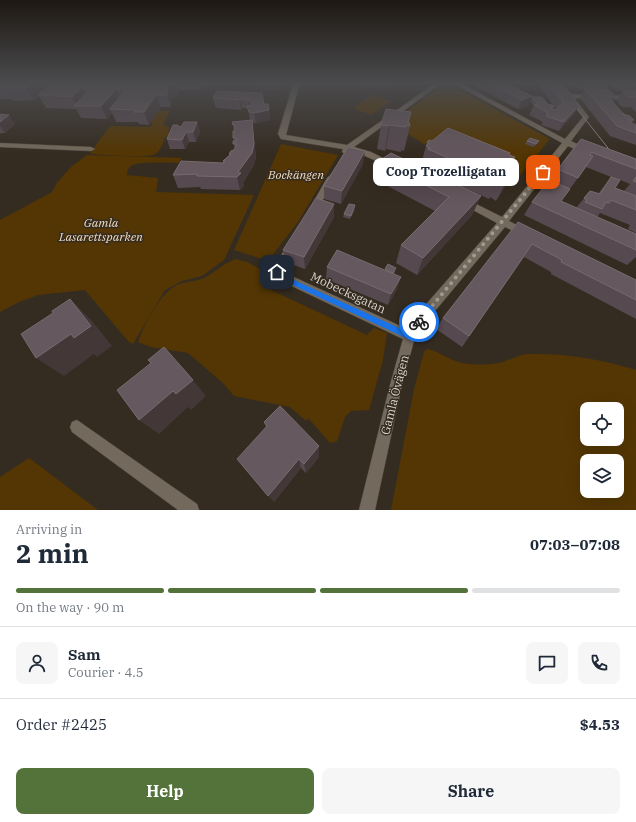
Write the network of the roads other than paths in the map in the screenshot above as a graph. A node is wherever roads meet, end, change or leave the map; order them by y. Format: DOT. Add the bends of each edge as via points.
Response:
graph roads {
  1 [pos="291,106"];
  2 [pos="407,106"];
  3 [pos="498,106"];
  4 [pos="577,106"];
  5 [pos="566,142"];
  6 [pos="0,145"];
  7 [pos="348,148"];
  8 [pos="91,149"];
  9 [pos="595,154"];
  10 [pos="400,170"];
  11 [pos="456,198"];
  12 [pos="309,216"];
  13 [pos="502,222"];
  14 [pos="537,239"];
  15 [pos="294,241"];
  16 [pos="410,336"];
  17 [pos="77,427"];
  18 [pos="191,510"];
  19 [pos="367,510"];
  1 -- 7 [label="street" via="282,134 284,137"];
  2 -- 7 [label="street"];
  3 -- 5 [label="street"];
  4 -- 5 [label="street, Gamla Övägen" via="586,117 583,124"];
  5 -- 9 [label="street"];
  5 -- 13 [label="street, Gamla Övägen"];
  6 -- 8 [label="street"];
  7 -- 10 [label="street" via="368,154"];
  7 -- 12 [label="street"];
  11 -- 13 [label="street"];
  13 -- 14 [label="street"];
  13 -- 16 [label="street, Gamla Övägen"];
  15 -- 16 [label="street, Mobecksgatan" via="277,272 281,276"];
  16 -- 19 [label="street, Gamla Övägen"];
  17 -- 18 [label="street"];
}
